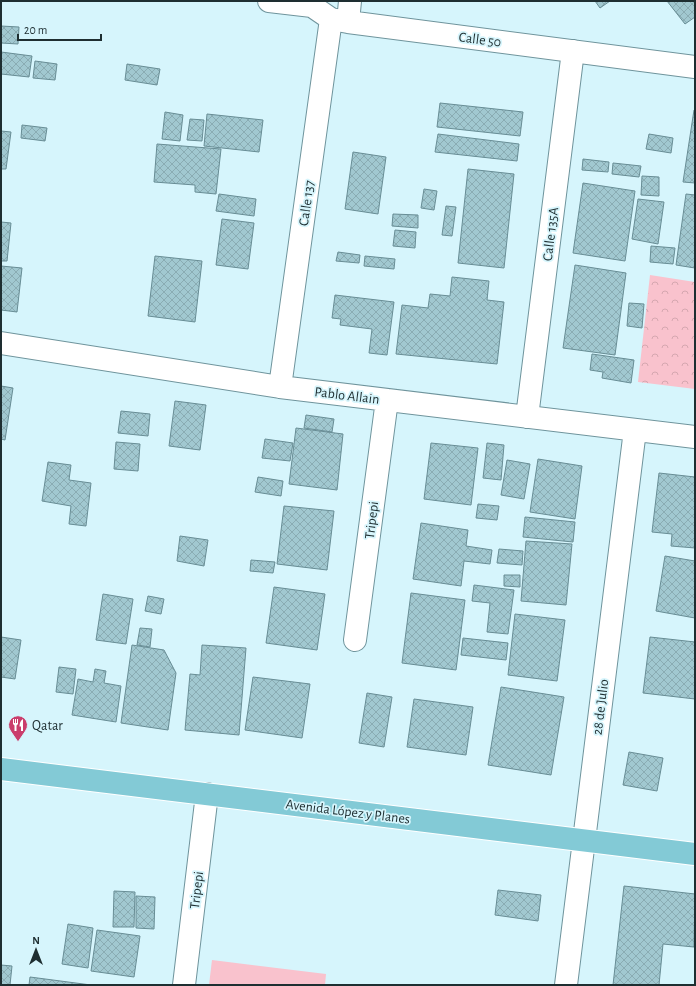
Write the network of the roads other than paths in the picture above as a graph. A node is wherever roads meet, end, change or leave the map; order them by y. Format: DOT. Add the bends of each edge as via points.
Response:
graph roads {
  1 [pos="269,1"];
  2 [pos="350,1"];
  3 [pos="339,21"];
  4 [pos="573,51"];
  5 [pos="695,67"];
  6 [pos="1,343"];
  7 [pos="280,387"];
  8 [pos="387,400"];
  9 [pos="527,417"];
  10 [pos="635,430"];
  11 [pos="695,437"];
  12 [pos="355,640"];
  13 [pos="1,769"];
  14 [pos="207,794"];
  15 [pos="584,840"];
  16 [pos="695,854"];
  17 [pos="184,985"];
  18 [pos="566,985"];
  1 -- 3 [label="street, Calle 50" via="312,6"];
  2 -- 3 [label="street, Calle 137"];
  3 -- 4 [label="street, Calle 50"];
  3 -- 7 [label="street, Calle 137"];
  4 -- 5 [label="street, Calle 50"];
  4 -- 9 [label="street, Calle 135A"];
  6 -- 7 [label="street, Pablo Allain"];
  7 -- 8 [label="street, Pablo Allain"];
  8 -- 9 [label="street, Pablo Allain"];
  8 -- 12 [label="street, Tripepi"];
  9 -- 10 [label="street, Pablo Allain"];
  10 -- 11 [label="street, Pablo Allain"];
  10 -- 15 [label="street, 28 de Julio"];
  13 -- 14 [label="main road, Avenida López y Planes"];
  14 -- 15 [label="main road, Avenida López y Planes"];
  14 -- 17 [label="street, Tripepi"];
  15 -- 16 [label="main road, Avenida López y Planes"];
  15 -- 18 [label="street, 28 de Julio"];
}
